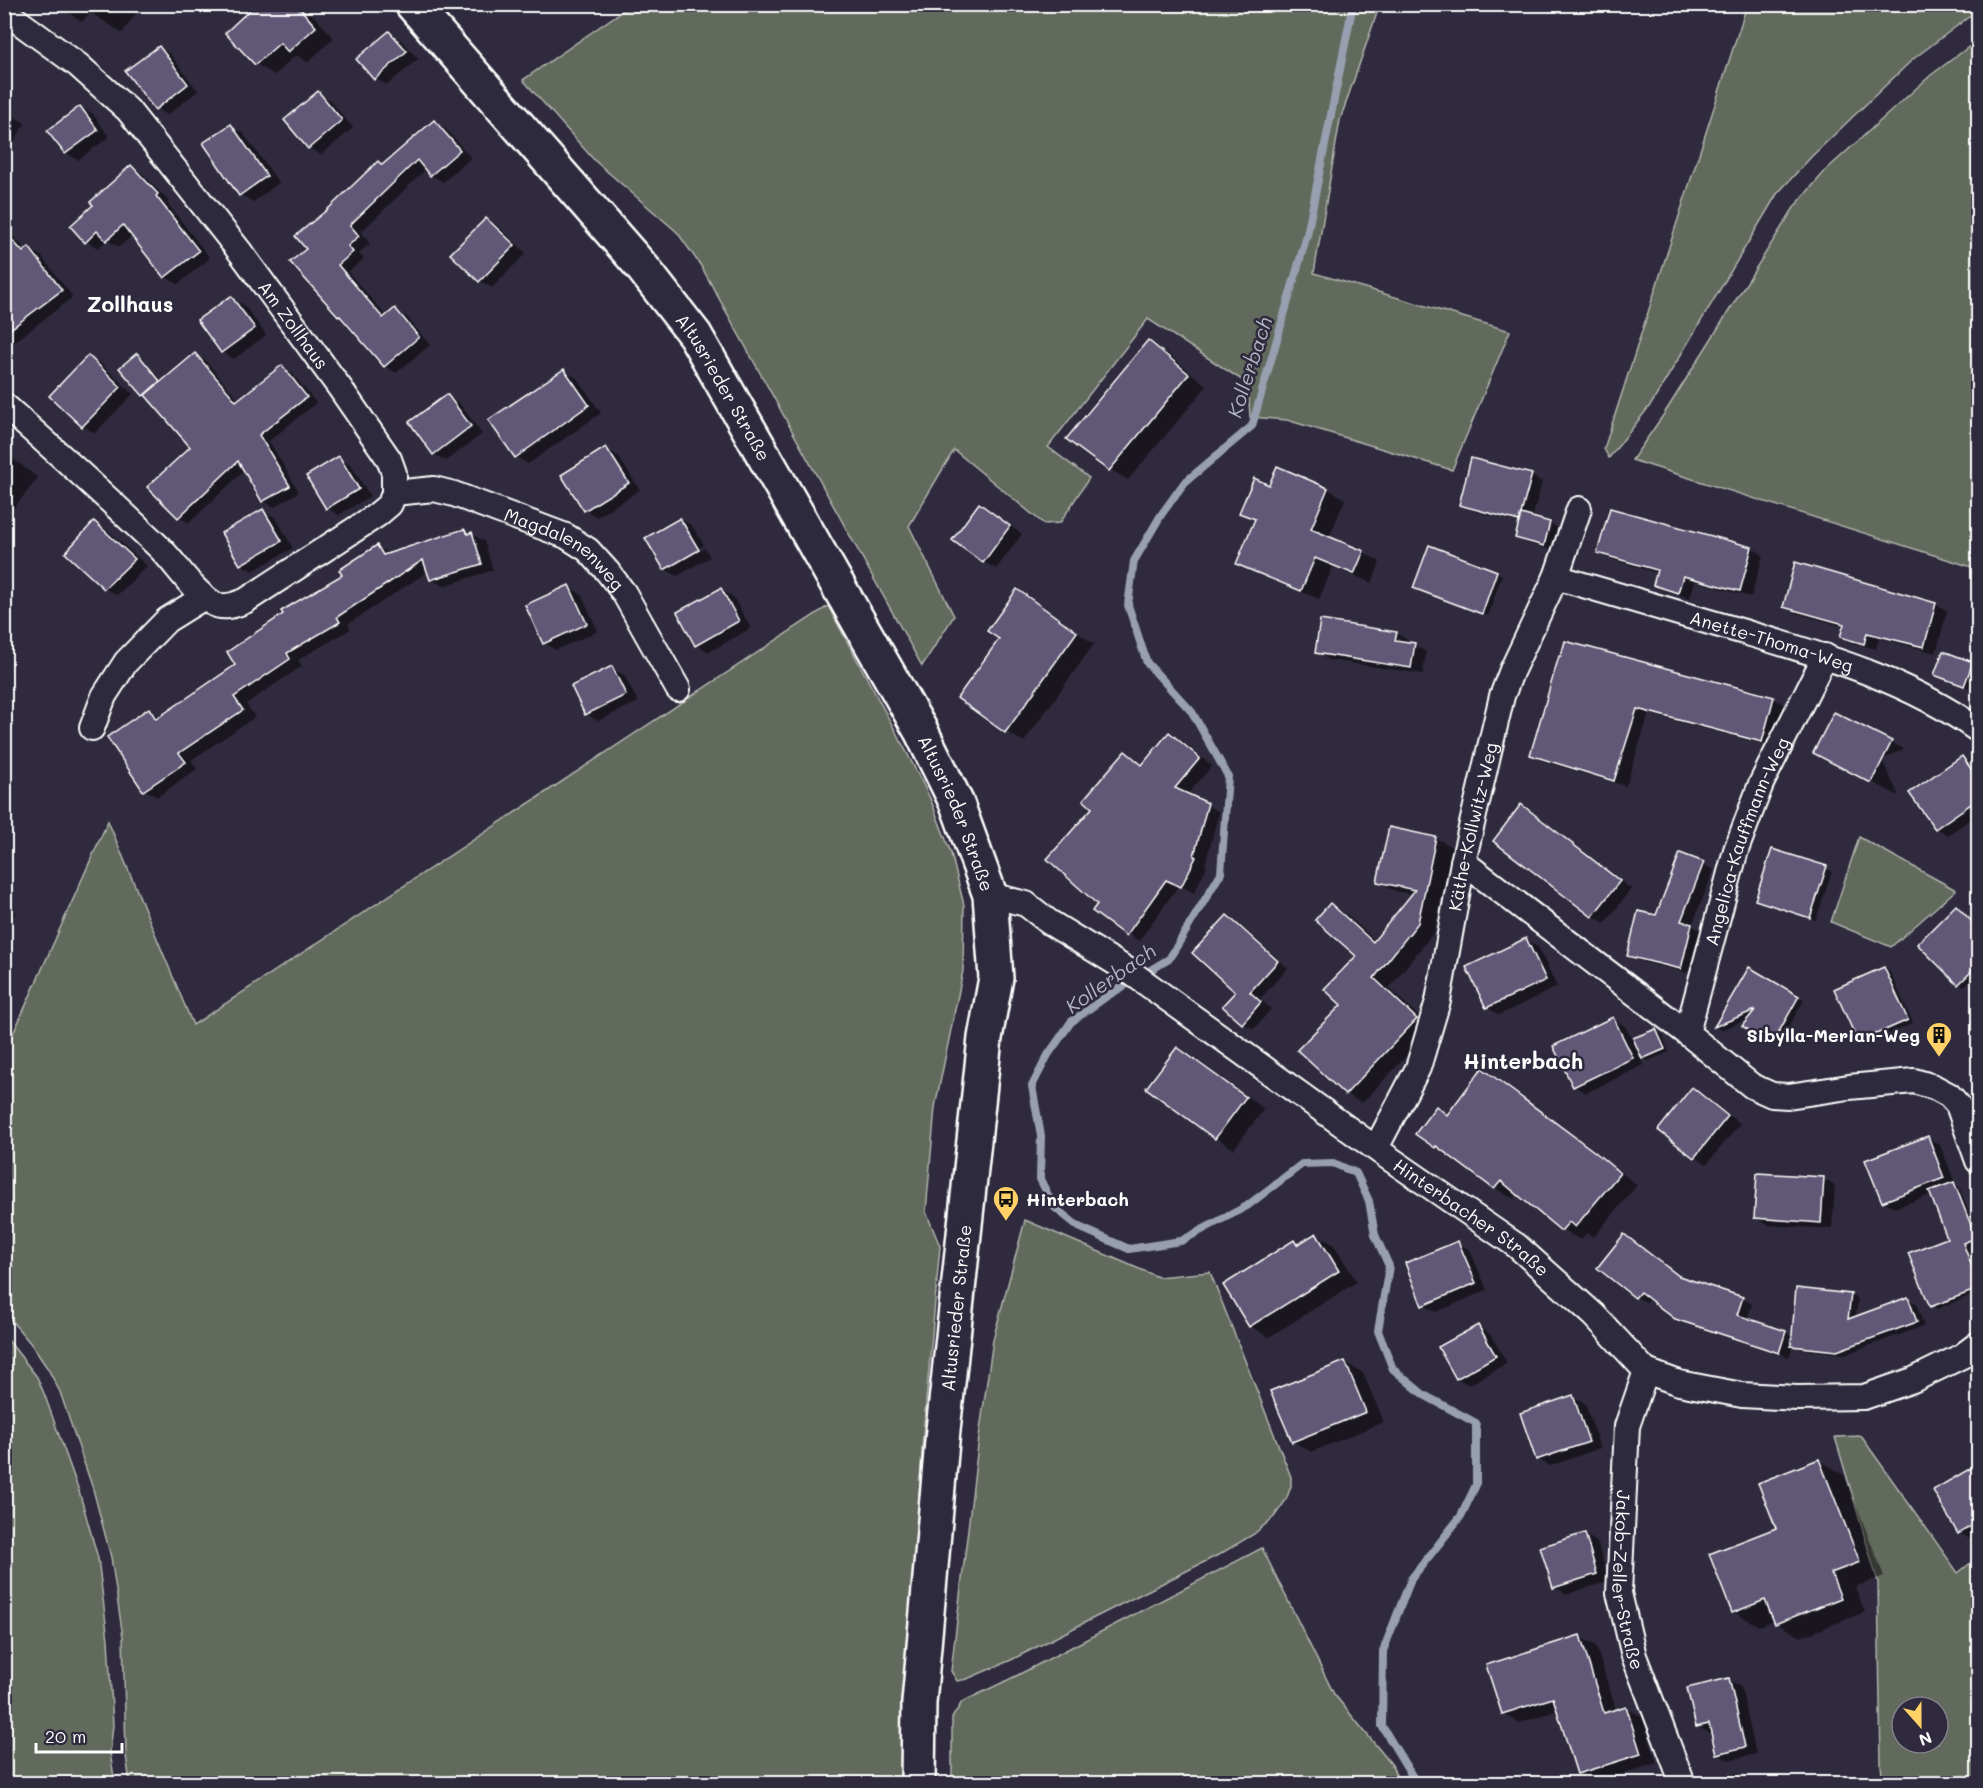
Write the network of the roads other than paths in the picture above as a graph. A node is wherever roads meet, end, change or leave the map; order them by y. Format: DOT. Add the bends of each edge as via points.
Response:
graph roads {
  1 [pos="412,4"];
  2 [pos="4,11"];
  3 [pos="4,405"];
  4 [pos="394,493"];
  5 [pos="1580,509"];
  6 [pos="1556,577"];
  7 [pos="204,597"];
  8 [pos="1825,656"];
  9 [pos="678,689"];
  10 [pos="92,728"];
  11 [pos="1978,730"];
  12 [pos="1463,862"];
  13 [pos="990,895"];
  14 [pos="1687,1033"];
  15 [pos="1973,1127"];
  16 [pos="1376,1148"];
  17 [pos="1978,1161"];
  18 [pos="1978,1344"];
  19 [pos="1646,1371"];
  20 [pos="918,1784"];
  21 [pos="1683,1784"];
  1 -- 13 [label="main road, Altusrieder Straße" via="642,267 695,335 921,731 957,804"];
  2 -- 4 [label="street, Am Zollhaus" via="78,65 128,110 241,253 346,397 389,459"];
  3 -- 7 [label="street" via="168,555"];
  4 -- 7 [label="street" via="390,504 377,515 245,601 217,606"];
  4 -- 9 [label="street, Magdalenenweg" via="434,489 454,494 566,536 588,550 624,593"];
  5 -- 6 [label="street, Käthe-Kollwitz-Weg"];
  6 -- 8 [label="street, Anette-Thoma-Weg"];
  6 -- 12 [label="street, Käthe-Kollwitz-Weg" via="1502,696"];
  7 -- 10 [label="street" via="167,620 126,662 104,696"];
  8 -- 11 [label="street, Anette-Thoma-Weg" via="1908,689 1951,710"];
  8 -- 14 [label="street, Angelica-Kauffmann-Weg" via="1756,795 1736,850"];
  12 -- 14 [label="street"];
  12 -- 16 [label="street, Käthe-Kollwitz-Weg" via="1438,1000 1418,1068"];
  13 -- 16 [label="street, Hinterbacher Straße" via="1026,904 1048,922 1129,970"];
  13 -- 20 [label="main road, Altusrieder Straße" via="996,978 985,1038 943,1430 919,1703"];
  14 -- 15 [label="street" via="1752,1086 1772,1095 1914,1081 1949,1095"];
  15 -- 17 [label="street"];
  16 -- 19 [label="street, Hinterbacher Straße" via="1517,1246 1594,1315"];
  18 -- 19 [label="street, Hinterbacher Straße" via="1913,1380 1864,1397 1742,1395 1679,1383"];
  19 -- 21 [label="street, Jakob-Zeller-Straße" via="1627,1426 1619,1593 1634,1656"];
}
